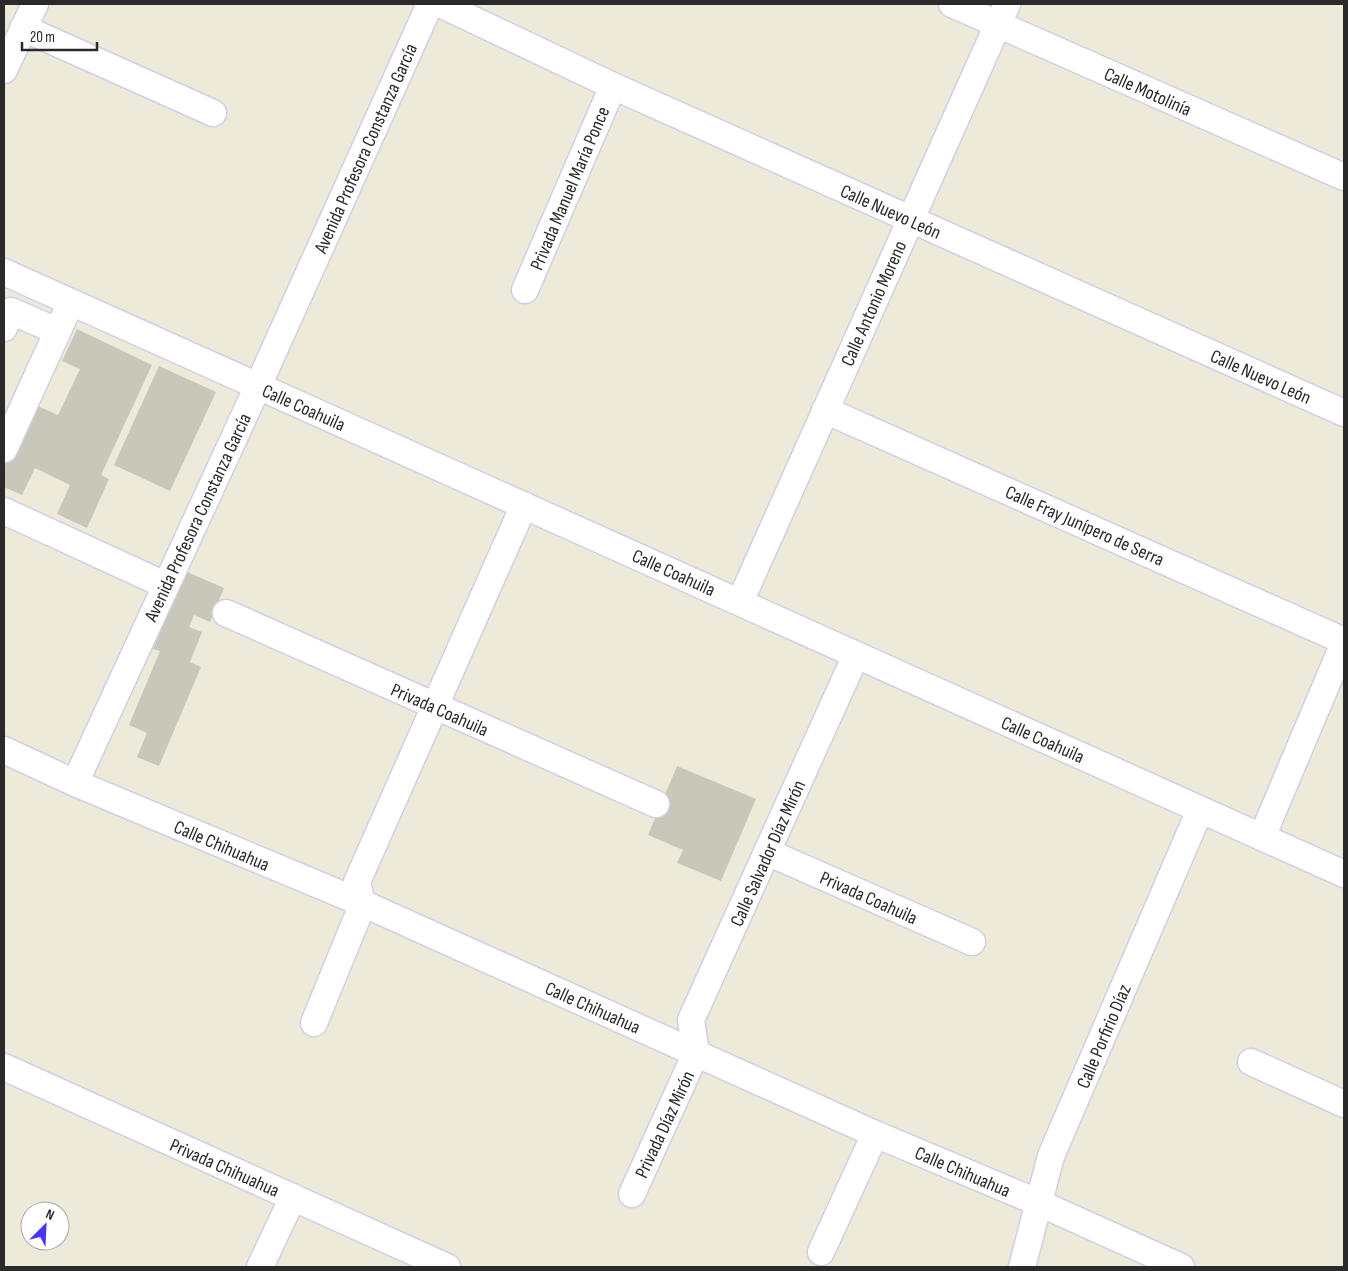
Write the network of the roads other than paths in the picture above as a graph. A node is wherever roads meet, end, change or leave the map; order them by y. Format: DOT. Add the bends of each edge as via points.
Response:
graph roads {
  1 [pos="35,4"];
  2 [pos="430,4"];
  3 [pos="440,4"];
  4 [pos="952,4"];
  5 [pos="1002,14"];
  6 [pos="23,28"];
  7 [pos="4,70"];
  8 [pos="613,86"];
  9 [pos="213,113"];
  10 [pos="1344,177"];
  11 [pos="910,220"];
  12 [pos="4,272"];
  13 [pos="524,290"];
  14 [pos="71,302"];
  15 [pos="4,328"];
  16 [pos="57,331"];
  17 [pos="258,386"];
  18 [pos="825,410"];
  19 [pos="1344,413"];
  20 [pos="4,448"];
  21 [pos="524,505"];
  22 [pos="4,511"];
  23 [pos="166,585"];
  24 [pos="740,602"];
  25 [pos="226,613"];
  26 [pos="1344,642"];
  27 [pos="856,655"];
  28 [pos="434,707"];
  29 [pos="4,750"];
  30 [pos="75,783"];
  31 [pos="656,804"];
  32 [pos="1200,810"];
  33 [pos="1262,837"];
  34 [pos="767,852"];
  35 [pos="1344,874"];
  36 [pos="362,903"];
  37 [pos="972,942"];
  38 [pos="314,1022"];
  39 [pos="696,1054"];
  40 [pos="1251,1062"];
  41 [pos="4,1067"];
  42 [pos="1344,1104"];
  43 [pos="875,1134"];
  44 [pos="632,1194"];
  45 [pos="293,1197"];
  46 [pos="1037,1202"];
  47 [pos="821,1252"];
  48 [pos="260,1267"];
  49 [pos="447,1267"];
  50 [pos="1022,1267"];
  51 [pos="1182,1267"];
  1 -- 6 [label="street"];
  2 -- 17 [label="street, Avenida Profesora Constanza García"];
  3 -- 8 [label="street, Calle Nuevo León"];
  4 -- 5 [label="street, Calle Motolinía"];
  5 -- 10 [label="street, Calle Motolinía"];
  5 -- 11 [label="street, Calle Antonio Moreno"];
  6 -- 7 [label="street"];
  6 -- 9 [label="street"];
  8 -- 11 [label="street, Calle Nuevo León"];
  8 -- 13 [label="street, Privada Manuel María Ponce"];
  11 -- 18 [label="street, Calle Antonio Moreno"];
  11 -- 19 [label="street, Calle Nuevo León"];
  12 -- 14 [label="street, Calle Coahuila"];
  14 -- 16 [label="street"];
  14 -- 17 [label="street, Calle Coahuila"];
  15 -- 16 [label="street" via="11,311"];
  16 -- 20 [label="street"];
  17 -- 21 [label="street, Calle Coahuila"];
  17 -- 23 [label="street, Avenida Profesora Constanza García"];
  18 -- 24 [label="street, Calle Antonio Moreno"];
  18 -- 26 [label="street, Calle Fray Junípero de Serra"];
  21 -- 24 [label="street, Calle Coahuila"];
  21 -- 28 [label="street"];
  22 -- 23 [label="street"];
  23 -- 30 [label="street, Avenida Profesora Constanza García"];
  24 -- 27 [label="street, Calle Coahuila"];
  25 -- 28 [label="street, Privada Coahuila"];
  26 -- 33 [label="street"];
  27 -- 32 [label="street, Calle Coahuila"];
  27 -- 34 [label="street, Calle Salvador Díaz Mirón"];
  28 -- 31 [label="street, Privada Coahuila"];
  28 -- 36 [label="street" via="358,882"];
  29 -- 30 [label="street, Calle Chihuahua"];
  30 -- 36 [label="street, Calle Chihuahua"];
  32 -- 33 [label="street, Calle Coahuila"];
  32 -- 46 [label="street, Calle Porfirio Díaz" via="1051,1156"];
  33 -- 35 [label="street, Calle Coahuila"];
  34 -- 37 [label="street, Privada Coahuila"];
  34 -- 39 [label="street, Calle Salvador Díaz Mirón" via="691,1020"];
  36 -- 38 [label="street"];
  36 -- 39 [label="street, Calle Chihuahua"];
  39 -- 43 [label="street, Calle Chihuahua"];
  39 -- 44 [label="street, Privada Díaz Mirón"];
  40 -- 42 [label="street"];
  41 -- 45 [label="street, Privada Chihuahua"];
  43 -- 46 [label="street, Calle Chihuahua"];
  43 -- 47 [label="street"];
  45 -- 48 [label="street"];
  45 -- 49 [label="street, Privada Chihuahua"];
  46 -- 50 [label="street, Calle Porfirio Díaz"];
  46 -- 51 [label="street, Calle Chihuahua"];
}
